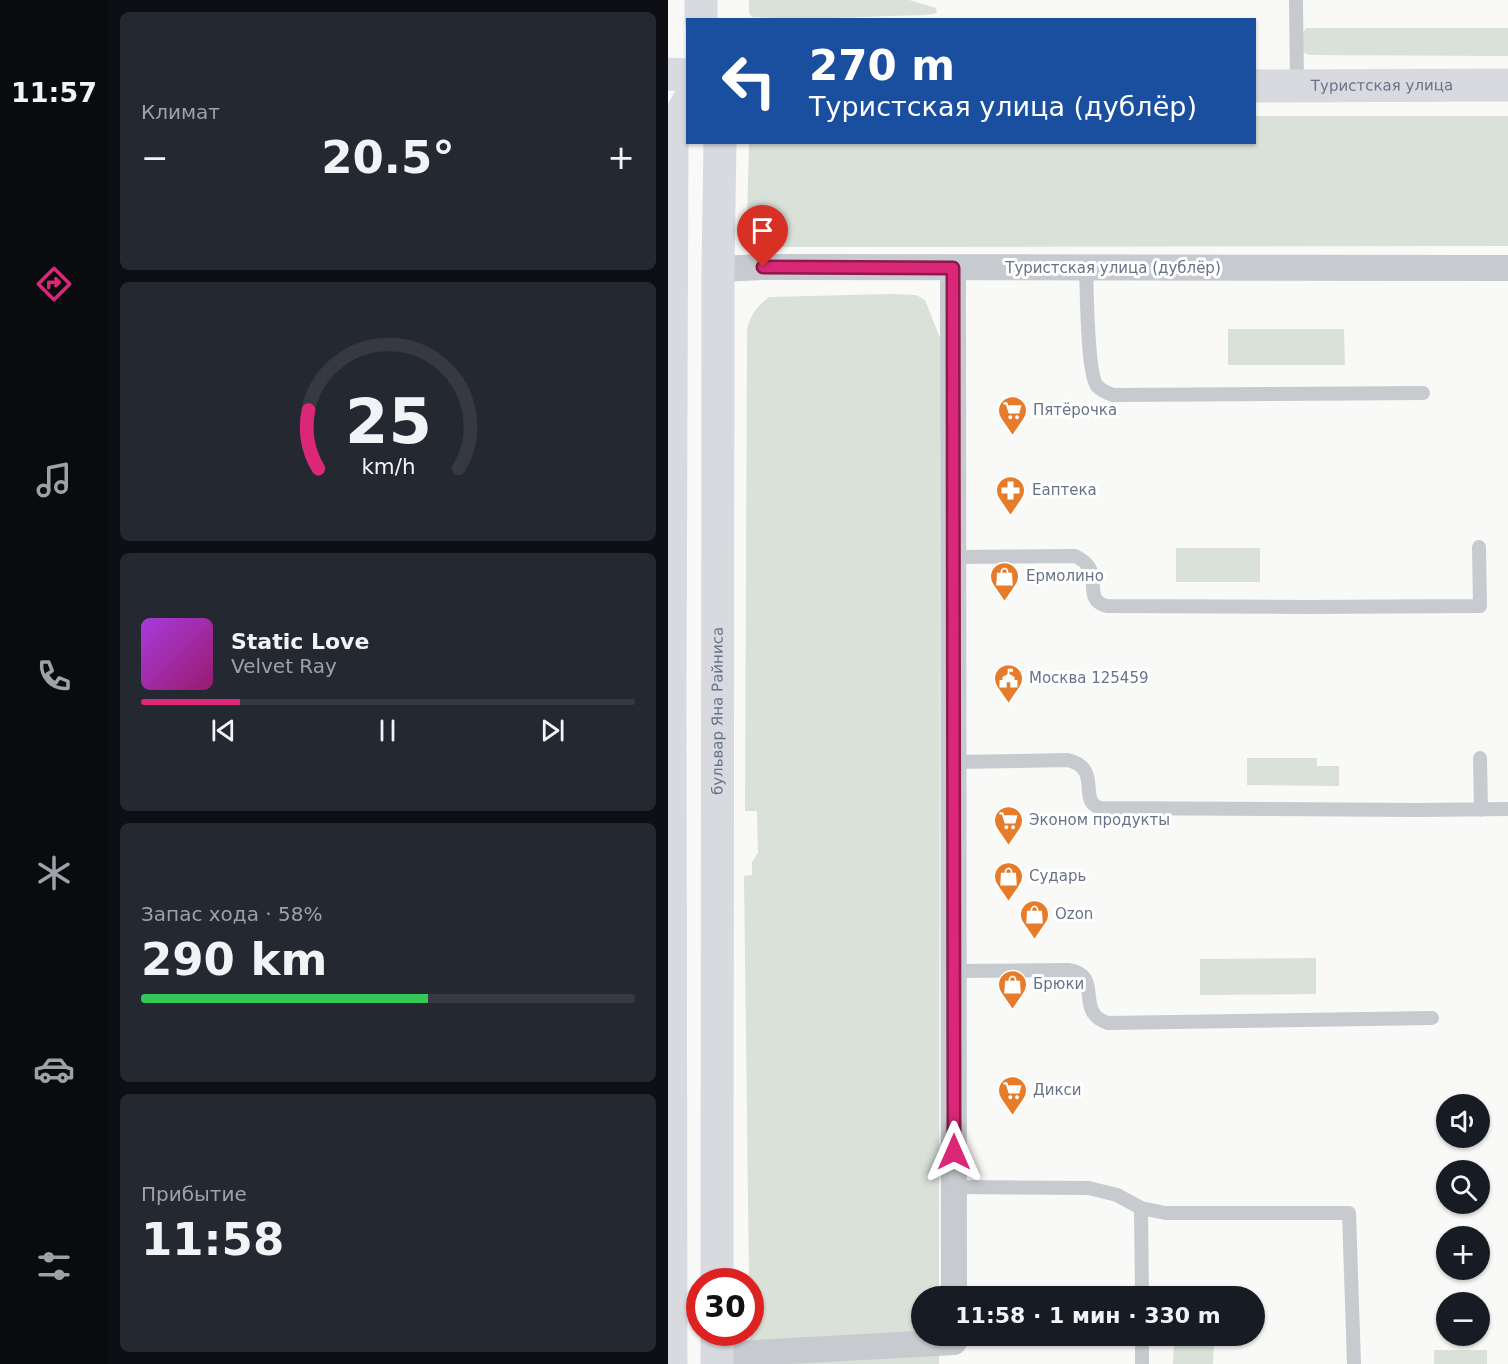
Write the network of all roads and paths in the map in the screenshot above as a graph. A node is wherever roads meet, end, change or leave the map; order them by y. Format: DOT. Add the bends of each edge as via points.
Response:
graph roads {
  1 [pos="701,0"];
  2 [pos="1296,0"];
  3 [pos="701,18"];
  4 [pos="668,74"];
  5 [pos="686,75"];
  6 [pos="1508,85"];
  7 [pos="1256,86"];
  8 [pos="1297,86"];
  9 [pos="686,105"];
  10 [pos="720,144"];
  11 [pos="953,268"];
  12 [pos="1086,268"];
  13 [pos="1508,268"];
  14 [pos="718,269"];
  15 [pos="1423,393"];
  16 [pos="1479,547"];
  17 [pos="953,557"];
  18 [pos="1480,758"];
  19 [pos="954,762"];
  20 [pos="1508,809"];
  21 [pos="1481,810"];
  22 [pos="954,972"];
  23 [pos="1432,1018"];
  24 [pos="670,1160"];
  25 [pos="954,1187"];
  26 [pos="1142,1208"];
  27 [pos="717,1268"];
  28 [pos="954,1286"];
  29 [pos="1142,1286"];
  30 [pos="1142,1346"];
  31 [pos="954,1347"];
  32 [pos="717,1350"];
  33 [pos="671,1364"];
  34 [pos="1142,1364"];
  35 [pos="1354,1364"];
  1 -- 3 [label="main road"];
  2 -- 8 [label="lane"];
  4 -- 5 [label="main road"];
  6 -- 8 [label="main road, Туристская улица"];
  7 -- 8 [label="main road, Туристская улица"];
  9 -- 24 [label="main road" via="671,131"];
  10 -- 14 [label="main road, бульвар Яна Райниса"];
  11 -- 12 [label="street, Туристская улица (дублёр)"];
  11 -- 14 [label="street, Туристская улица (дублёр)"];
  11 -- 17 [label="street"];
  12 -- 13 [label="street, Туристская улица (дублёр)"];
  12 -- 15 [label="lane" via="1092,375 1104,392"];
  14 -- 27 [label="main road, бульвар Яна Райниса"];
  16 -- 17 [label="lane" via="1480,606 1107,606 1095,599 1089,566 1075,556"];
  17 -- 19 [label="street"];
  18 -- 21 [label="lane"];
  19 -- 21 [label="lane" via="1068,760 1084,769 1090,801 1100,808"];
  19 -- 22 [label="street"];
  20 -- 21 [label="lane"];
  22 -- 23 [label="lane" via="1076,971 1088,983 1094,1015 1108,1023"];
  22 -- 25 [label="street"];
  24 -- 33 [label="main road"];
  25 -- 26 [label="lane" via="1089,1188 1117,1195"];
  25 -- 28 [label="street"];
  26 -- 29 [label="lane"];
  26 -- 35 [label="lane" via="1165,1213 1349,1213"];
  30 -- 34 [label="lane"];
  31 -- 32 [label="street"];
}
